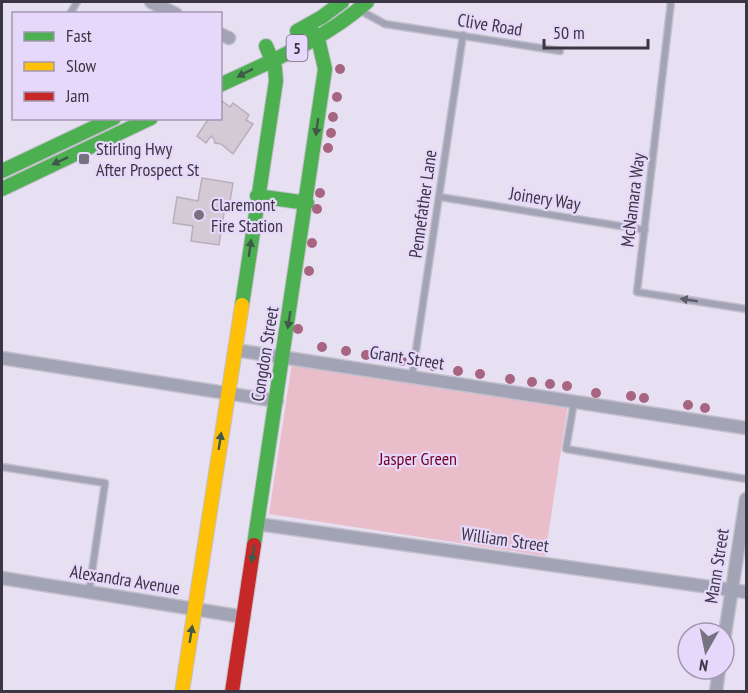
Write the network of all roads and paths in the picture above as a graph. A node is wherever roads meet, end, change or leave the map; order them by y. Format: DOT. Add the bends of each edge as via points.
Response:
graph roads {
  1 [pos="152,2"];
  2 [pos="342,2"];
  3 [pos="671,2"];
  4 [pos="359,4"];
  5 [pos="172,12"];
  6 [pos="308,25"];
  7 [pos="464,36"];
  8 [pos="316,38"];
  9 [pos="560,51"];
  10 [pos="272,60"];
  11 [pos="222,85"];
  12 [pos="110,120"];
  13 [pos="147,120"];
  14 [pos="2,171"];
  15 [pos="2,189"];
  16 [pos="257,196"];
  17 [pos="440,197"];
  18 [pos="306,203"];
  19 [pos="645,230"];
  20 [pos="747,309"];
  21 [pos="235,350"];
  22 [pos="283,357"];
  23 [pos="2,358"];
  24 [pos="412,377"];
  25 [pos="228,393"];
  26 [pos="277,400"];
  27 [pos="574,402"];
  28 [pos="747,428"];
  29 [pos="2,468"];
  30 [pos="747,479"];
  31 [pos="747,499"];
  32 [pos="258,524"];
  33 [pos="2,578"];
  34 [pos="732,589"];
  35 [pos="88,592"];
  36 [pos="747,592"];
  37 [pos="194,609"];
  38 [pos="244,617"];
  39 [pos="727,621"];
  40 [pos="182,692"];
  41 [pos="232,692"];
  1 -- 5 [label="street"];
  2 -- 6 [label="main road, 5"];
  3 -- 19 [label="lane, McNamara Way"];
  4 -- 7 [label="lane, Clive Road" via="385,24"];
  4 -- 8 [label="main road, 5"];
  6 -- 8 [label="main road, Congdon Street"];
  6 -- 10 [label="main road, Congdon Street / 5" via="271,44"];
  7 -- 9 [label="lane, Clive Road"];
  7 -- 17 [label="lane, Pennefather Lane"];
  8 -- 10 [label="main road, 5"];
  8 -- 18 [label="main road, Congdon Street, one-way" via="325,69"];
  10 -- 11 [label="main road, 5, one-way"];
  10 -- 16 [label="main road, Congdon Street" via="276,81"];
  12 -- 14 [label="main road"];
  13 -- 15 [label="main road, one-way"];
  16 -- 18 [label="main road"];
  21 -- 16 [label="main road, Congdon Street, one-way"];
  17 -- 19 [label="lane, Joinery Way"];
  17 -- 24 [label="lane, Pennefather Lane"];
  18 -- 22 [label="main road, Congdon Street, one-way"];
  20 -- 19 [label="lane, McNamara Way, one-way" via="636,292"];
  21 -- 22 [label="street, Grant Street"];
  21 -- 25 [label="main road, Congdon Street"];
  22 -- 24 [label="street, Grant Street"];
  22 -- 26 [label="main road, Congdon Street"];
  23 -- 25 [label="street"];
  24 -- 27 [label="street, Grant Street"];
  25 -- 26 [label="street"];
  37 -- 25 [label="main road, Congdon Street, one-way"];
  26 -- 32 [label="main road, Congdon Street"];
  27 -- 28 [label="street, Grant Street"];
  27 -- 30 [label="lane" via="566,449"];
  29 -- 35 [label="lane" via="105,483"];
  31 -- 34 [label="street, Mann Street"];
  32 -- 34 [label="street, William Street"];
  32 -- 38 [label="main road, Congdon Street, one-way"];
  33 -- 35 [label="street, Alexandra Avenue"];
  34 -- 36 [label="street, William Street"];
  34 -- 39 [label="street, Mann Street"];
  35 -- 37 [label="street, Alexandra Avenue"];
  37 -- 38 [label="street, Alexandra Avenue"];
  40 -- 37 [label="main road, Congdon Street, one-way"];
  38 -- 41 [label="main road, Congdon Street"];
}
